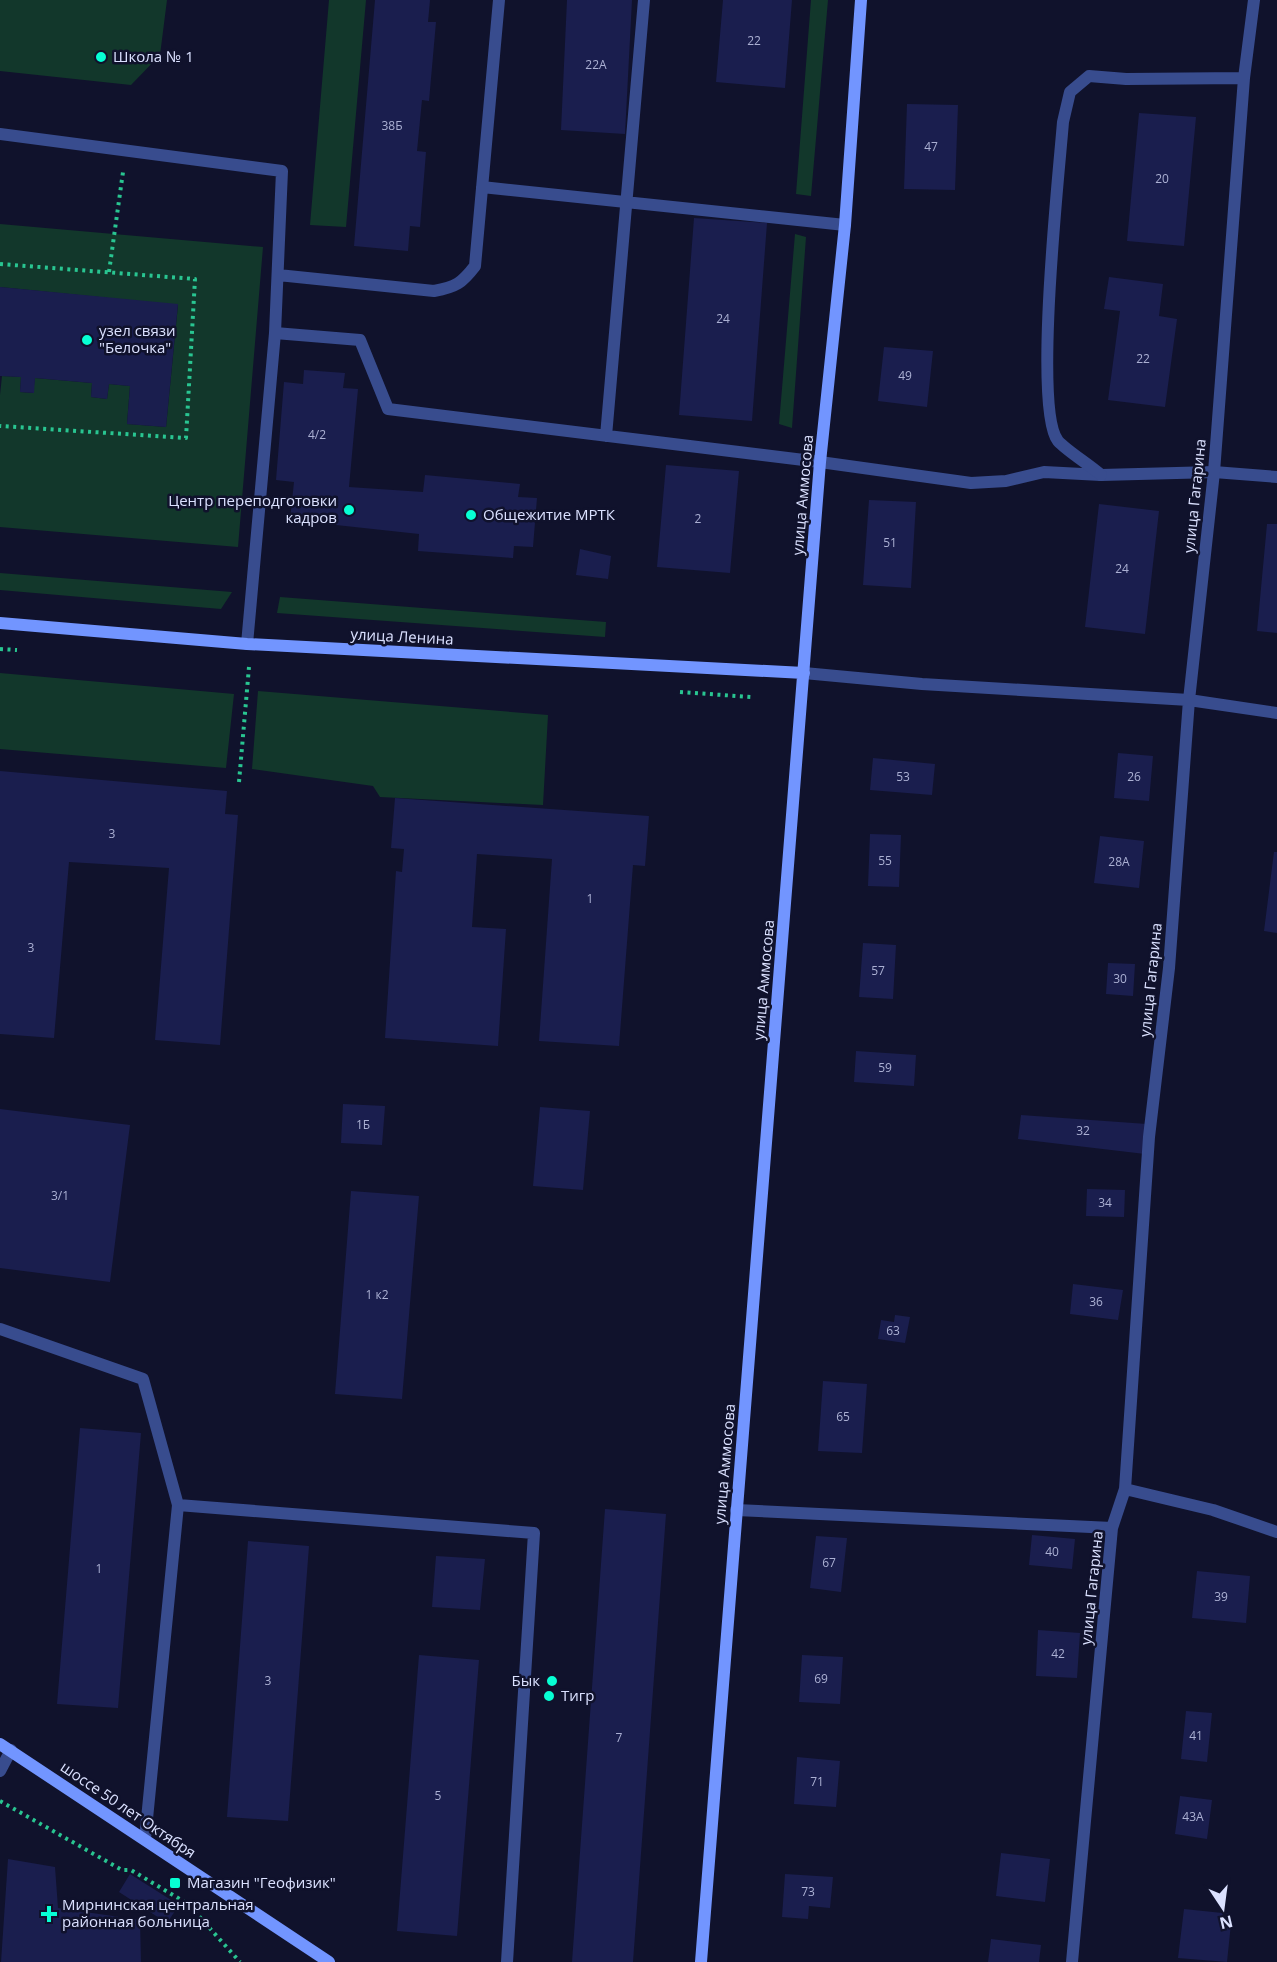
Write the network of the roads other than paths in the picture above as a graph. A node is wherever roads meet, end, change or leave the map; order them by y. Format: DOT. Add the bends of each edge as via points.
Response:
graph roads {
  1 [pos="498,0"];
  2 [pos="644,0"];
  3 [pos="861,0"];
  4 [pos="1254,0"];
  5 [pos="1244,78"];
  6 [pos="0,134"];
  7 [pos="482,187"];
  8 [pos="626,202"];
  9 [pos="845,225"];
  10 [pos="278,275"];
  11 [pos="275,333"];
  12 [pos="606,436"];
  13 [pos="820,462"];
  14 [pos="1214,472"];
  15 [pos="1101,474"];
  16 [pos="1277,477"];
  17 [pos="0,623"];
  18 [pos="247,644"];
  19 [pos="804,674"];
  20 [pos="1190,700"];
  21 [pos="1277,713"];
  22 [pos="0,1329"];
  23 [pos="1125,1488"];
  24 [pos="178,1505"];
  25 [pos="736,1510"];
  26 [pos="1112,1528"];
  27 [pos="1277,1532"];
  28 [pos="5,1747"];
  29 [pos="0,1771"];
  30 [pos="145,1839"];
  31 [pos="329,1962"];
  32 [pos="507,1962"];
  33 [pos="701,1962"];
  34 [pos="1072,1962"];
  1 -- 7 [label="street"];
  2 -- 8 [label="street"];
  3 -- 9 [label="main road, улица Аммосова"];
  4 -- 5 [label="street, улица Гагарина"];
  5 -- 14 [label="street, улица Гагарина"];
  5 -- 15 [label="street" via="1089,76 1070,92 1063,122 1047,335 1050,417 1057,440"];
  6 -- 10 [label="street" via="282,171"];
  7 -- 8 [label="street"];
  7 -- 10 [label="street" via="475,266 464,281 450,288 434,291"];
  8 -- 9 [label="street"];
  8 -- 12 [label="street"];
  9 -- 13 [label="main road, улица Аммосова"];
  10 -- 11 [label="street"];
  11 -- 12 [label="street" via="360,340 388,409"];
  11 -- 18 [label="street"];
  12 -- 13 [label="street"];
  13 -- 15 [label="street" via="971,483 1006,481 1044,472"];
  13 -- 19 [label="main road, улица Аммосова"];
  14 -- 15 [label="street"];
  14 -- 16 [label="street"];
  14 -- 20 [label="street, улица Гагарина"];
  17 -- 18 [label="main road, улица Ленина"];
  18 -- 19 [label="main road, улица Ленина"];
  19 -- 20 [label="street"];
  19 -- 25 [label="main road, улица Аммосова"];
  20 -- 21 [label="street"];
  20 -- 23 [label="street, улица Гагарина" via="1169,968 1149,1137"];
  22 -- 24 [label="street" via="143,1379"];
  23 -- 26 [label="street, улица Гагарина"];
  23 -- 27 [label="street" via="1213,1510"];
  24 -- 30 [label="street"];
  24 -- 32 [label="street" via="534,1533"];
  25 -- 26 [label="street"];
  25 -- 33 [label="main road, улица Аммосова"];
  26 -- 34 [label="street, улица Гагарина"];
  28 -- 29 [label="street"];
  28 -- 30 [label="main road, шоссе 50 лет Октября"];
  30 -- 31 [label="main road, шоссе 50 лет Октября"];
}
